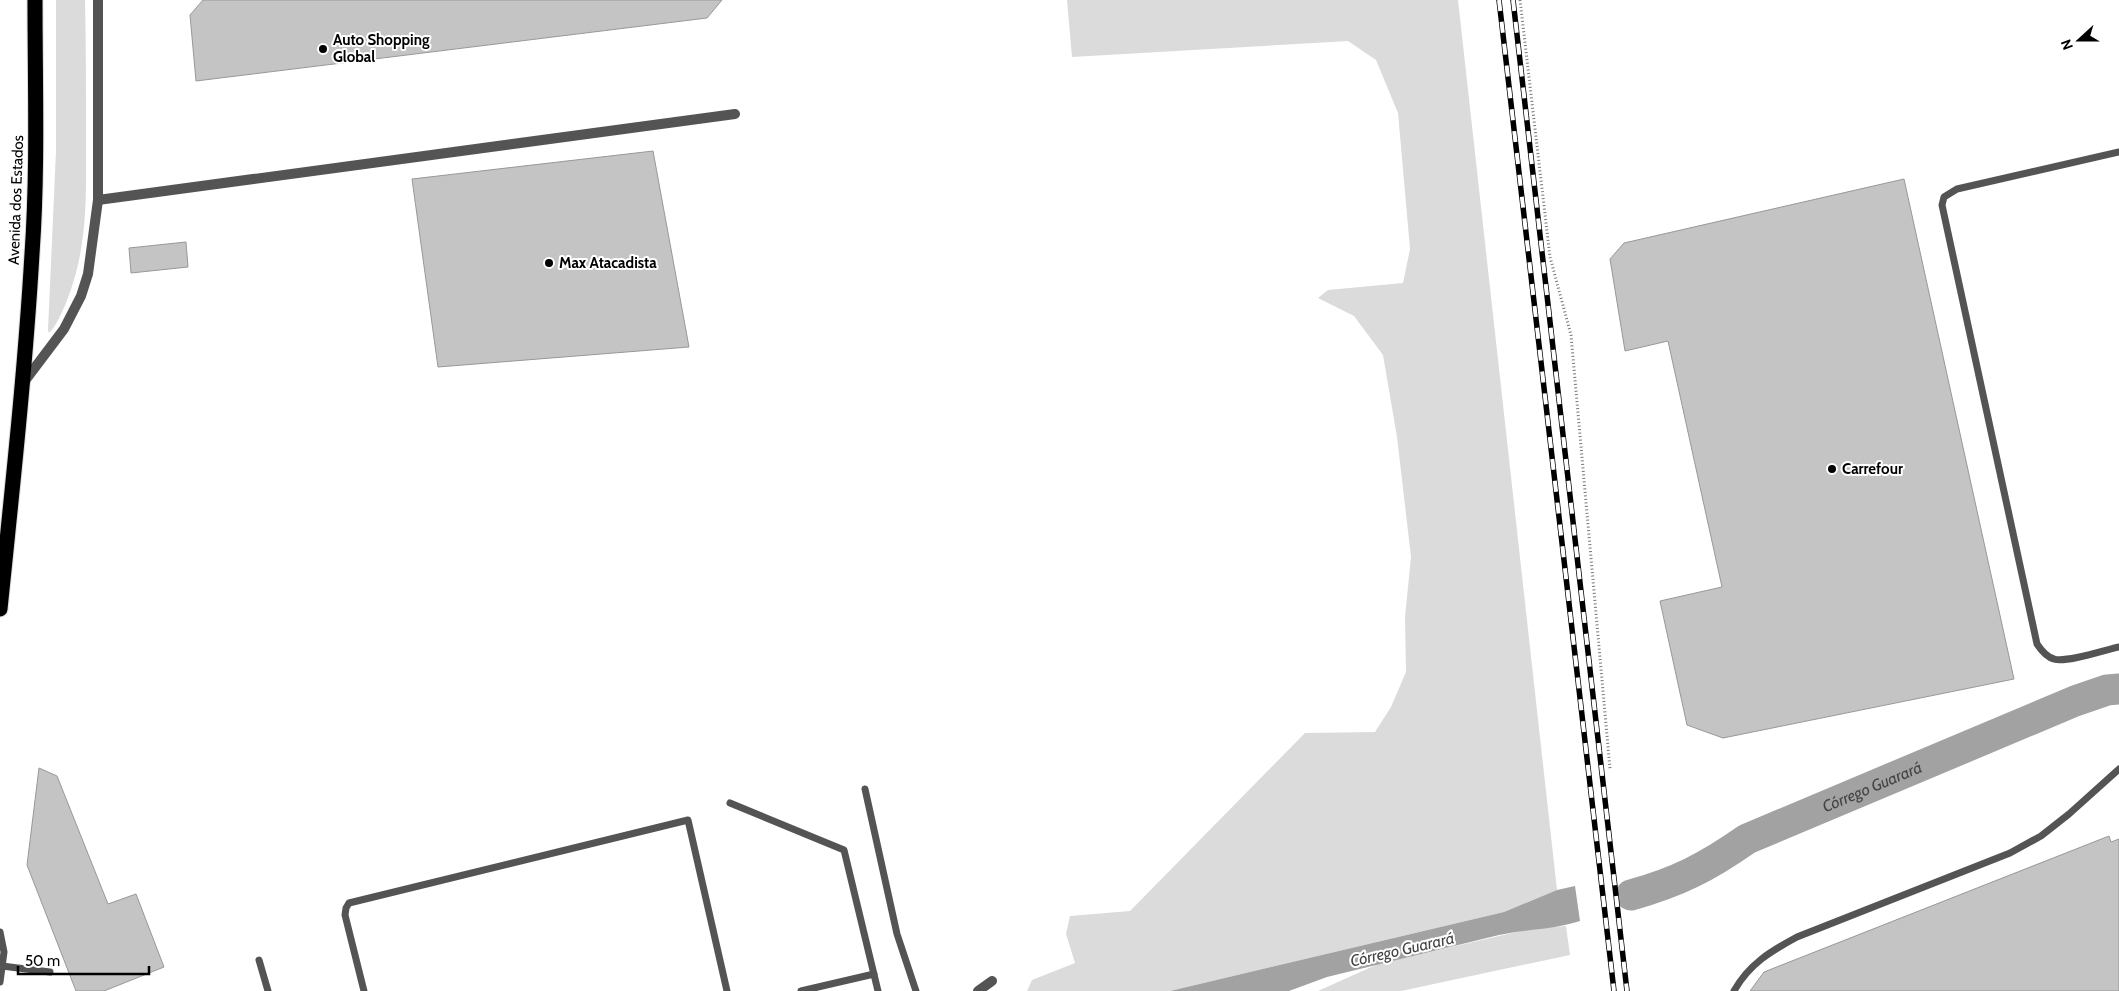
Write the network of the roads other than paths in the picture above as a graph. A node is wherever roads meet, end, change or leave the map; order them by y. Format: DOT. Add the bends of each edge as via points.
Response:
graph roads {
  1 [pos="35,0"];
  2 [pos="98,0"];
  3 [pos="735,114"];
  4 [pos="2119,152"];
  5 [pos="98,200"];
  6 [pos="22,383"];
  7 [pos="0,609"];
  8 [pos="2119,647"];
  9 [pos="2119,769"];
  10 [pos="865,789"];
  11 [pos="730,803"];
  12 [pos="0,932"];
  13 [pos="259,960"];
  14 [pos="2,966"];
  15 [pos="50,972"];
  16 [pos="874,974"];
  17 [pos="992,981"];
  18 [pos="0,982"];
  19 [pos="268,991"];
  20 [pos="364,991"];
  21 [pos="727,991"];
  22 [pos="801,991"];
  23 [pos="878,991"];
  24 [pos="916,991"];
  25 [pos="978,991"];
  26 [pos="1734,991"];
  1 -- 6 [label="highway, Avenida dos Estados" via="36,174"];
  2 -- 5 [label="street"];
  3 -- 5 [label="street"];
  4 -- 8 [label="lane" via="1956,189 1944,197 1942,204 2037,644 2053,659 2063,660"];
  5 -- 6 [label="street" via="88,274 81,296 64,329"];
  6 -- 7 [label="highway, Avenida dos Estados"];
  9 -- 26 [label="lane" via="2041,836 2010,853 1797,937 1766,953 1742,977"];
  10 -- 24 [label="lane" via="897,934"];
  11 -- 16 [label="lane" via="844,850"];
  12 -- 14 [label="lane" via="4,944"];
  13 -- 19 [label="lane"];
  14 -- 15 [label="lane"];
  14 -- 18 [label="lane"];
  16 -- 22 [label="lane"];
  16 -- 23 [label="lane"];
  17 -- 25 [label="street"];
  20 -- 21 [label="lane" via="345,915 349,903 688,820"];
}
